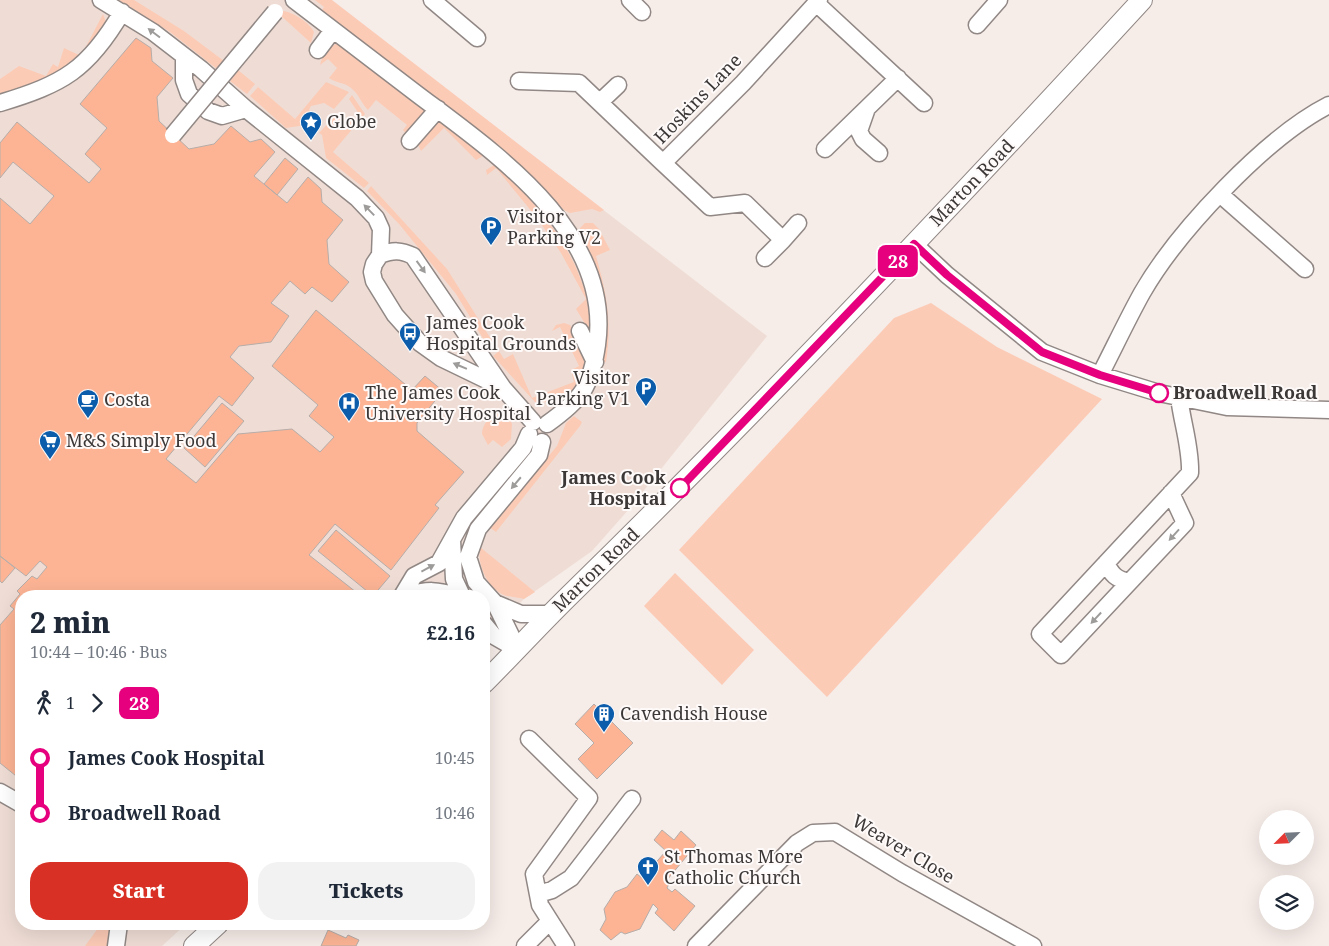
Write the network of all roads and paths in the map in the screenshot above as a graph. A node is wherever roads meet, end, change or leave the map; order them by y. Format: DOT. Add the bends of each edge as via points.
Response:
graph roads {
  1 [pos="102,0"];
  2 [pos="294,0"];
  3 [pos="630,0"];
  4 [pos="999,0"];
  5 [pos="1142,0"];
  6 [pos="440,2"];
  7 [pos="818,2"];
  8 [pos="279,6"];
  9 [pos="122,12"];
  10 [pos="642,12"];
  11 [pos="977,26"];
  12 [pos="333,30"];
  13 [pos="477,38"];
  14 [pos="318,50"];
  15 [pos="184,57"];
  16 [pos="898,78"];
  17 [pos="519,81"];
  18 [pos="618,85"];
  19 [pos="600,102"];
  20 [pos="0,103"];
  21 [pos="924,103"];
  22 [pos="1329,105"];
  23 [pos="246,109"];
  24 [pos="438,109"];
  25 [pos="866,109"];
  26 [pos="173,135"];
  27 [pos="410,141"];
  28 [pos="825,149"];
  29 [pos="879,153"];
  30 [pos="664,163"];
  31 [pos="1221,194"];
  32 [pos="798,223"];
  33 [pos="783,240"];
  34 [pos="914,244"];
  35 [pos="380,255"];
  36 [pos="764,258"];
  37 [pos="1305,270"];
  38 [pos="580,331"];
  39 [pos="595,362"];
  40 [pos="1100,375"];
  41 [pos="503,388"];
  42 [pos="1179,397"];
  43 [pos="1329,410"];
  44 [pos="538,431"];
  45 [pos="1172,493"];
  46 [pos="452,540"];
  47 [pos="1106,563"];
  48 [pos="1130,582"];
  49 [pos="406,590"];
  50 [pos="425,590"];
  51 [pos="439,590"];
  52 [pos="459,590"];
  53 [pos="483,590"];
  54 [pos="490,597"];
  55 [pos="495,603"];
  56 [pos="552,614"];
  57 [pos="490,631"];
  58 [pos="518,650"];
  59 [pos="490,677"];
  60 [pos="529,739"];
  61 [pos="0,792"];
  62 [pos="632,799"];
  63 [pos="15,801"];
  64 [pos="538,894"];
  65 [pos="550,921"];
  66 [pos="118,930"];
  67 [pos="211,930"];
  68 [pos="116,946"];
  69 [pos="194,946"];
  70 [pos="525,946"];
  71 [pos="566,946"];
  72 [pos="696,946"];
  73 [pos="1033,946"];
  1 -- 9 [label="street"];
  2 -- 12 [label="street"];
  3 -- 10 [label="street"];
  4 -- 11 [label="street"];
  5 -- 34 [label="main road, Marton Road"];
  6 -- 13 [label="street"];
  7 -- 16 [label="street"];
  7 -- 30 [label="street, Hoskins Lane"];
  8 -- 26 [label="street, bridge"];
  15 -- 9 [label="street, one-way"];
  9 -- 20 [label="street" via="97,51 79,69 54,85"];
  12 -- 14 [label="street"];
  12 -- 24 [label="street"];
  15 -- 23 [label="street"];
  15 -- 23 [label="street" via="184,80 189,94 208,110 222,116"];
  16 -- 21 [label="street"];
  16 -- 25 [label="street"];
  17 -- 19 [label="street, Hoskins Lane" via="579,83"];
  18 -- 19 [label="street"];
  19 -- 30 [label="street, Hoskins Lane"];
  22 -- 31 [label="street" via="1263,151"];
  35 -- 23 [label="street, one-way" via="381,229 376,218 357,198"];
  24 -- 27 [label="street"];
  24 -- 39 [label="street" via="493,152 544,200 564,224 580,252 593,286 600,324"];
  25 -- 28 [label="street"];
  25 -- 29 [label="street" via="859,131"];
  30 -- 33 [label="street" via="710,207 745,204"];
  31 -- 37 [label="street"];
  31 -- 40 [label="street" via="1185,233 1143,292"];
  32 -- 33 [label="street"];
  33 -- 36 [label="street"];
  34 -- 40 [label="street" via="1042,352"];
  34 -- 56 [label="main road, Marton Road" via="680,488"];
  35 -- 41 [label="street, one-way" via="391,250 413,256"];
  41 -- 35 [label="street, one-way" via="441,358 394,315 374,281 374,264"];
  38 -- 39 [label="street"];
  39 -- 44 [label="street" via="578,400"];
  40 -- 42 [label="street"];
  41 -- 44 [label="street"];
  42 -- 43 [label="street" via="1227,407"];
  42 -- 45 [label="street" via="1190,473"];
  44 -- 46 [label="street" via="464,518"];
  44 -- 53 [label="street, one-way" via="539,455 478,529 471,544 468,557 471,569"];
  45 -- 47 [label="street"];
  45 -- 48 [label="street, one-way" via="1185,523"];
  49 -- 46 [label="street, one-way" via="414,576 439,563"];
  46 -- 52 [label="street" via="454,579"];
  47 -- 48 [label="street" via="1112,575"];
  48 -- 47 [label="street, one-way" via="1061,655 1040,634"];
  50 -- 51 [label="street"];
  54 -- 55 [label="street, one-way"];
  55 -- 56 [label="street" via="521,614"];
  55 -- 58 [label="street"];
  56 -- 58 [label="main road, Marton Road"];
  57 -- 58 [label="street"];
  58 -- 59 [label="main road, Marton Road"];
  60 -- 64 [label="street" via="589,798 534,874"];
  61 -- 63 [label="street"];
  62 -- 64 [label="street" via="571,878 565,884"];
  64 -- 65 [label="street" via="540,905"];
  65 -- 70 [label="street"];
  65 -- 71 [label="street"];
  66 -- 68 [label="street"];
  67 -- 69 [label="main road"];
  72 -- 73 [label="street, Weaver Close" via="797,843 813,833 835,832"];
}
